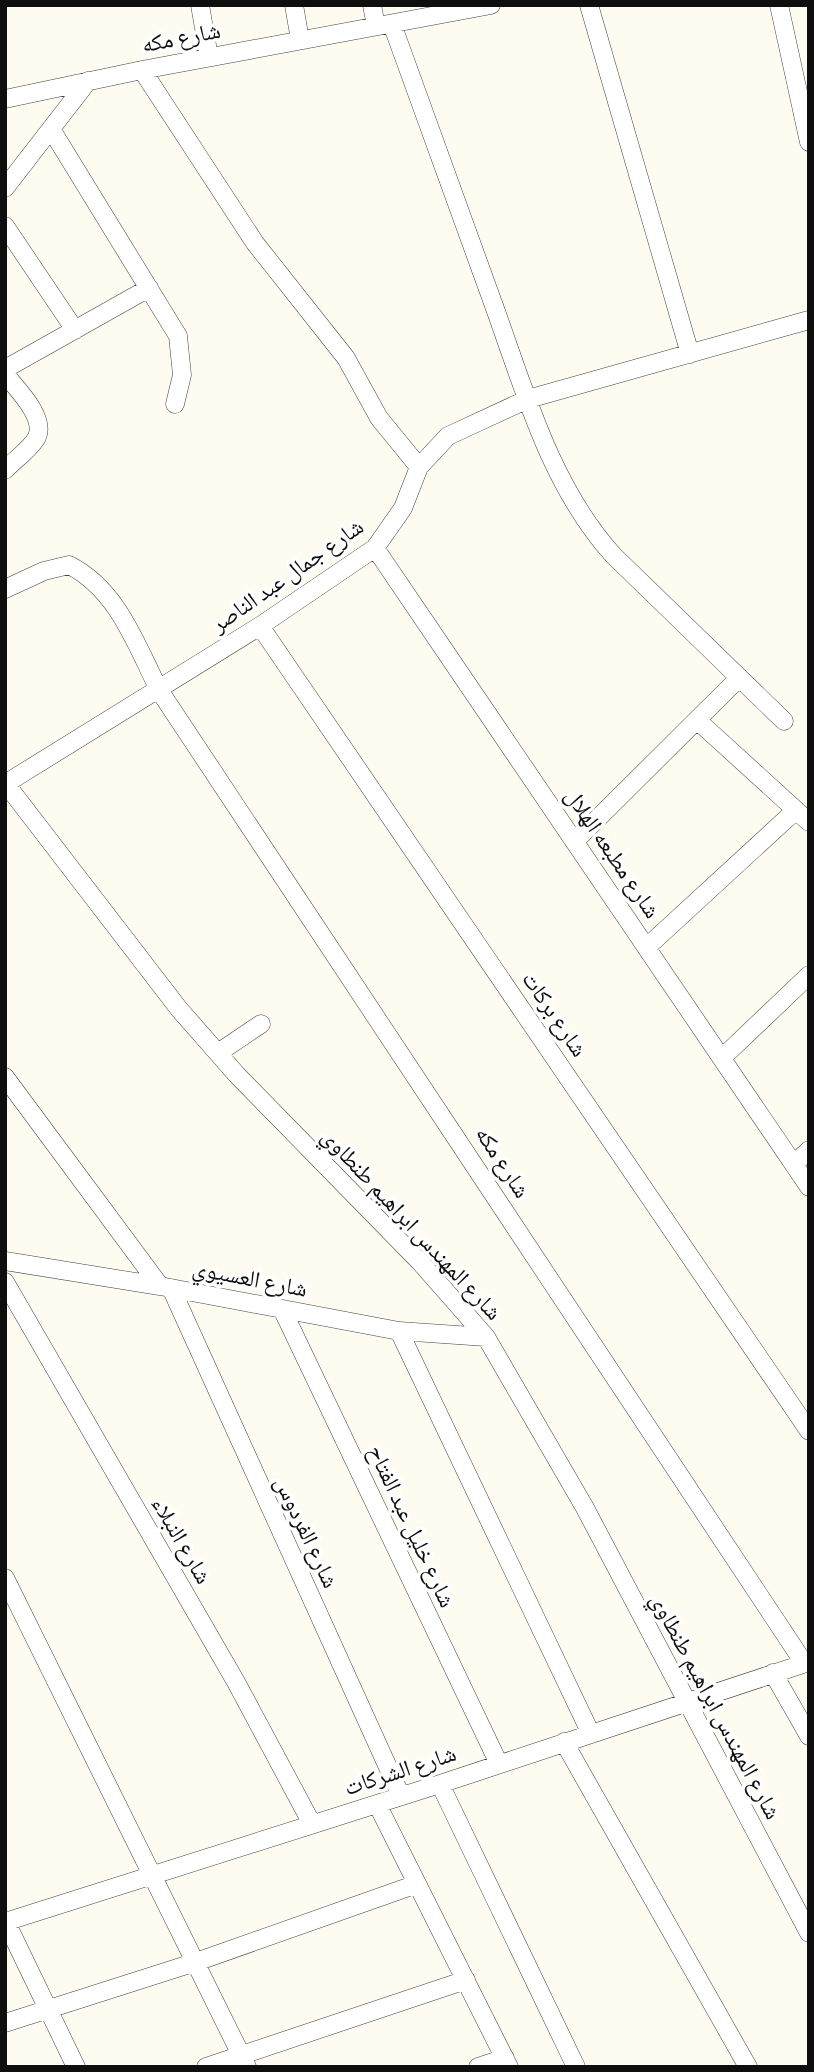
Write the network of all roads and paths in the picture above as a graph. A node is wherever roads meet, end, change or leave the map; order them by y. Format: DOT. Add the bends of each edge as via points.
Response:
graph roads {
  1 [pos="200,5"];
  2 [pos="294,5"];
  3 [pos="372,5"];
  4 [pos="491,5"];
  5 [pos="589,5"];
  6 [pos="779,5"];
  7 [pos="384,25"];
  8 [pos="300,40"];
  9 [pos="209,57"];
  10 [pos="142,70"];
  11 [pos="88,81"];
  12 [pos="5,99"];
  13 [pos="806,117"];
  14 [pos="51,129"];
  15 [pos="809,142"];
  16 [pos="5,188"];
  17 [pos="5,226"];
  18 [pos="149,288"];
  19 [pos="809,320"];
  20 [pos="75,330"];
  21 [pos="690,354"];
  22 [pos="5,372"];
  23 [pos="528,398"];
  24 [pos="175,404"];
  25 [pos="419,467"];
  26 [pos="5,470"];
  27 [pos="375,548"];
  28 [pos="5,589"];
  29 [pos="260,626"];
  30 [pos="739,678"];
  31 [pos="159,690"];
  32 [pos="698,721"];
  33 [pos="784,721"];
  34 [pos="5,784"];
  35 [pos="802,816"];
  36 [pos="575,841"];
  37 [pos="648,947"];
  38 [pos="809,975"];
  39 [pos="261,1024"];
  40 [pos="218,1053"];
  41 [pos="722,1058"];
  42 [pos="5,1077"];
  43 [pos="809,1150"];
  44 [pos="794,1164"];
  45 [pos="809,1187"];
  46 [pos="5,1261"];
  47 [pos="5,1282"];
  48 [pos="165,1287"];
  49 [pos="282,1309"];
  50 [pos="399,1331"];
  51 [pos="486,1337"];
  52 [pos="809,1431"];
  53 [pos="5,1577"];
  54 [pos="806,1662"];
  55 [pos="773,1674"];
  56 [pos="686,1704"];
  57 [pos="591,1734"];
  58 [pos="809,1736"];
  59 [pos="564,1742"];
  60 [pos="499,1764"];
  61 [pos="440,1784"];
  62 [pos="401,1796"];
  63 [pos="377,1804"];
  64 [pos="312,1824"];
  65 [pos="153,1874"];
  66 [pos="418,1884"];
  67 [pos="5,1921"];
  68 [pos="809,1933"];
  69 [pos="196,1962"];
  70 [pos="466,1980"];
  71 [pos="48,2009"];
  72 [pos="5,2023"];
  73 [pos="244,2061"];
  74 [pos="507,2062"];
  75 [pos="76,2067"];
  76 [pos="205,2067"];
  77 [pos="478,2067"];
  78 [pos="576,2067"];
  79 [pos="748,2067"];
  1 -- 9 [label="street"];
  2 -- 8 [label="street"];
  3 -- 7 [label="street"];
  4 -- 7 [label="street, شارع مكه"];
  5 -- 21 [label="street"];
  6 -- 13 [label="street"];
  7 -- 8 [label="street, شارع مكه"];
  7 -- 23 [label="street"];
  8 -- 9 [label="street, شارع مكه"];
  9 -- 10 [label="street, شارع مكه"];
  10 -- 11 [label="street, شارع مكه"];
  10 -- 25 [label="street" via="256,243 346,358 379,418"];
  11 -- 12 [label="street, شارع مكه"];
  11 -- 14 [label="street"];
  13 -- 15 [label="street"];
  14 -- 16 [label="street"];
  14 -- 18 [label="street"];
  17 -- 20 [label="street"];
  18 -- 20 [label="street"];
  18 -- 24 [label="street" via="178,336 183,375"];
  19 -- 21 [label="street, شارع جمال عبد الناصر"];
  20 -- 22 [label="street"];
  21 -- 23 [label="street, شارع جمال عبد الناصر"];
  22 -- 26 [label="street" via="37,418 38,428 37,438"];
  23 -- 25 [label="street, شارع جمال عبد الناصر" via="448,436"];
  23 -- 30 [label="street" via="567,494 587,527"];
  25 -- 27 [label="street, شارع جمال عبد الناصر" via="403,508"];
  27 -- 29 [label="street, شارع جمال عبد الناصر"];
  27 -- 36 [label="street, شارع مطبعه الهلال"];
  28 -- 31 [label="street, شارع مكه" via="69,565 92,578 117,608"];
  29 -- 31 [label="street, شارع جمال عبد الناصر"];
  29 -- 52 [label="street, شارع بركات"];
  30 -- 32 [label="street"];
  30 -- 33 [label="street"];
  31 -- 34 [label="street, شارع جمال عبد الناصر"];
  31 -- 54 [label="street, شارع مكه"];
  32 -- 35 [label="street"];
  32 -- 36 [label="street"];
  34 -- 40 [label="street, شارع المهندس ابراهيم طنطاوي"];
  35 -- 37 [label="street"];
  36 -- 37 [label="street, شارع مطبعه الهلال"];
  37 -- 41 [label="street, شارع مطبعه الهلال"];
  38 -- 41 [label="street"];
  39 -- 40 [label="street"];
  40 -- 51 [label="street, شارع المهندس ابراهيم طنطاوي"];
  41 -- 44 [label="street, شارع مطبعه الهلال"];
  42 -- 48 [label="street, شارع الفردوس"];
  43 -- 44 [label="street"];
  44 -- 45 [label="street, شارع مطبعه الهلال"];
  46 -- 48 [label="street, شارع العسيوي"];
  47 -- 64 [label="street, شارع النبلاء" via="236,1682"];
  48 -- 49 [label="street, شارع العسيوي"];
  48 -- 62 [label="street, شارع الفردوس"];
  49 -- 50 [label="street, شارع العسيوي"];
  49 -- 60 [label="street, شارع خليل عبد الفتاح"];
  50 -- 51 [label="street, شارع العسيوي"];
  50 -- 57 [label="street"];
  51 -- 56 [label="street, شارع المهندس ابراهيم طنطاوي" via="585,1508"];
  53 -- 65 [label="street"];
  54 -- 55 [label="street, شارع الشركات"];
  55 -- 56 [label="street, شارع الشركات"];
  55 -- 58 [label="street"];
  56 -- 57 [label="street, شارع الشركات"];
  56 -- 68 [label="street, شارع المهندس ابراهيم طنطاوي"];
  57 -- 59 [label="street, شارع الشركات"];
  59 -- 60 [label="street, شارع الشركات"];
  59 -- 79 [label="street"];
  60 -- 61 [label="street, شارع الشركات"];
  61 -- 62 [label="street, شارع الشركات"];
  61 -- 78 [label="street"];
  62 -- 63 [label="street, شارع الشركات"];
  63 -- 64 [label="street, شارع الشركات"];
  63 -- 66 [label="street"];
  64 -- 65 [label="street, شارع الشركات"];
  65 -- 67 [label="street, شارع الشركات"];
  65 -- 69 [label="street"];
  66 -- 69 [label="street"];
  66 -- 70 [label="street"];
  67 -- 71 [label="street"];
  69 -- 71 [label="street"];
  69 -- 73 [label="street"];
  70 -- 73 [label="street"];
  70 -- 74 [label="street"];
  71 -- 72 [label="street"];
  71 -- 75 [label="street"];
  73 -- 76 [label="street"];
  74 -- 77 [label="street"];
}
